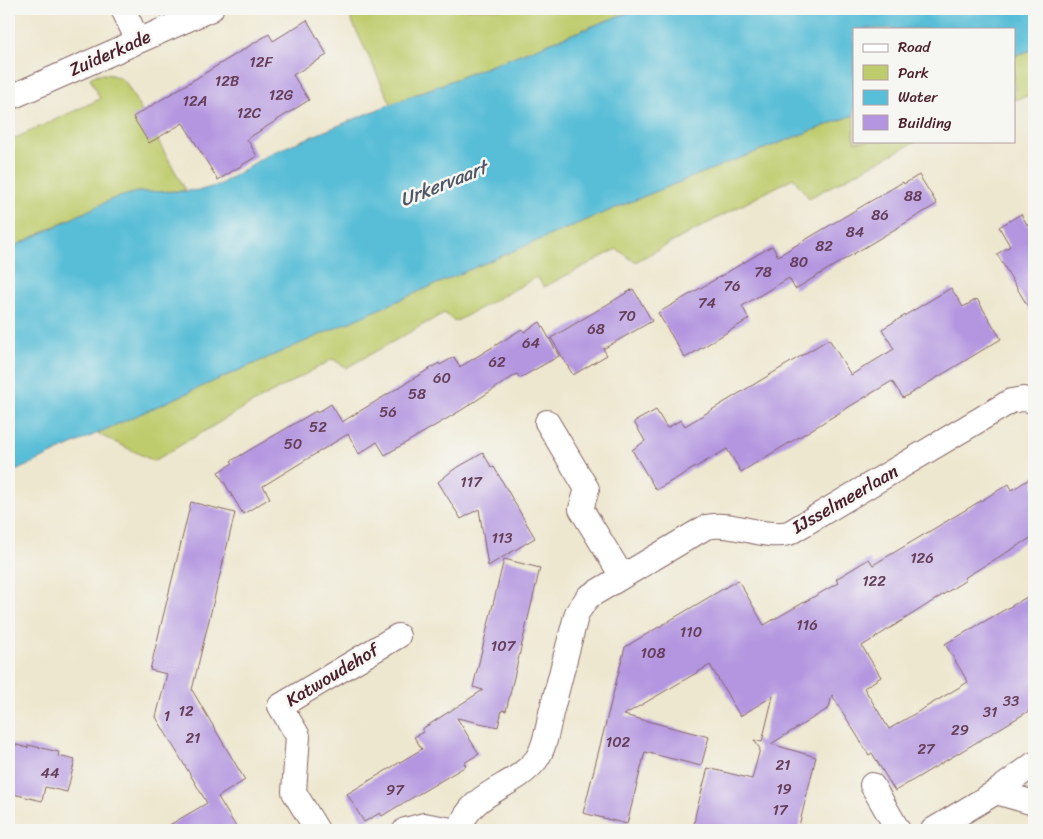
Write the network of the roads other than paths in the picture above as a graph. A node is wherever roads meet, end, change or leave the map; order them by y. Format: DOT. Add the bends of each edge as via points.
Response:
graph roads {
  1 [pos="123,9"];
  2 [pos="211,9"];
  3 [pos="138,41"];
  4 [pos="9,98"];
  5 [pos="1034,401"];
  6 [pos="547,422"];
  7 [pos="622,576"];
  8 [pos="398,636"];
  9 [pos="1034,764"];
  10 [pos="872,785"];
  11 [pos="996,792"];
  12 [pos="1034,803"];
  13 [pos="318,830"];
  14 [pos="405,830"];
  15 [pos="452,830"];
  16 [pos="459,830"];
  17 [pos="898,830"];
  18 [pos="933,830"];
  1 -- 3 [label="street"];
  2 -- 3 [label="street, Zuiderkade"];
  3 -- 4 [label="street, Zuiderkade"];
  5 -- 7 [label="street, IJsselmeerlaan" via="1011,401 789,533 771,534 706,526"];
  6 -- 7 [label="street" via="587,489 581,508"];
  7 -- 16 [label="street, IJsselmeerlaan" via="588,597 577,613 538,757 522,773 475,803 462,820"];
  8 -- 13 [label="street, Katwoudehof" via="280,706 298,736 294,792"];
  9 -- 11 [label="street"];
  10 -- 17 [label="street"];
  11 -- 12 [label="street"];
  11 -- 18 [label="street"];
  14 -- 15 [label="street" via="424,825"];
}
